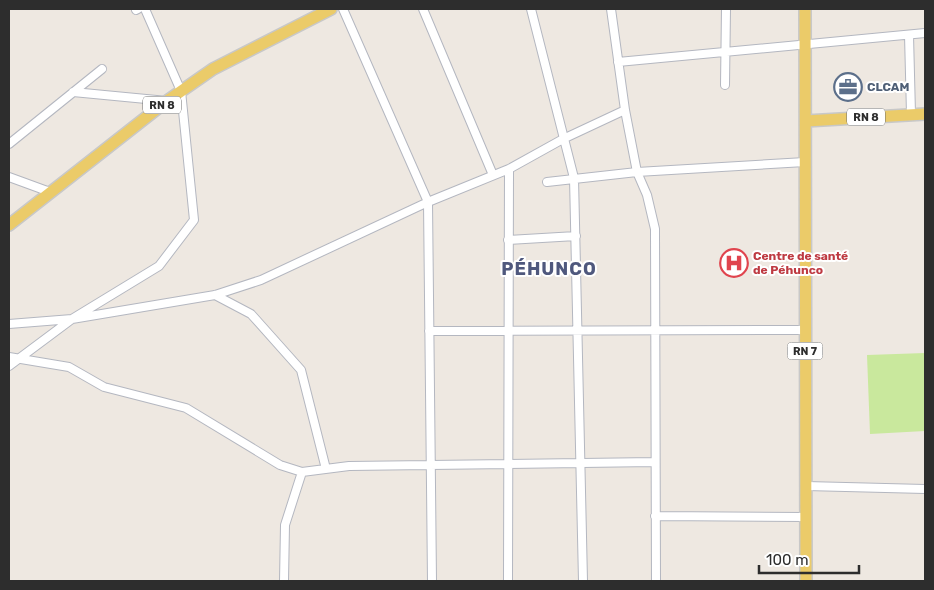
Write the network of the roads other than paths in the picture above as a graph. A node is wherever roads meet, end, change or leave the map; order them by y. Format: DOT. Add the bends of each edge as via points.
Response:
graph roads {
  1 [pos="140,9"];
  2 [pos="331,9"];
  3 [pos="343,9"];
  4 [pos="423,9"];
  5 [pos="531,9"];
  6 [pos="610,9"];
  7 [pos="726,9"];
  8 [pos="805,9"];
  9 [pos="317,11"];
  10 [pos="925,34"];
  11 [pos="909,35"];
  12 [pos="805,43"];
  13 [pos="725,52"];
  14 [pos="618,62"];
  15 [pos="102,69"];
  16 [pos="725,85"];
  17 [pos="181,91"];
  18 [pos="73,92"];
  19 [pos="166,101"];
  20 [pos="625,110"];
  21 [pos="911,114"];
  22 [pos="925,114"];
  23 [pos="806,121"];
  24 [pos="563,139"];
  25 [pos="9,144"];
  26 [pos="805,162"];
  27 [pos="509,169"];
  28 [pos="637,172"];
  29 [pos="493,175"];
  30 [pos="9,177"];
  31 [pos="574,178"];
  32 [pos="547,182"];
  33 [pos="50,192"];
  34 [pos="428,202"];
  35 [pos="9,225"];
  36 [pos="576,236"];
  37 [pos="508,240"];
  38 [pos="215,295"];
  39 [pos="72,319"];
  40 [pos="9,324"];
  41 [pos="656,329"];
  42 [pos="508,330"];
  43 [pos="578,330"];
  44 [pos="805,330"];
  45 [pos="429,331"];
  46 [pos="9,356"];
  47 [pos="19,358"];
  48 [pos="9,366"];
  49 [pos="655,462"];
  50 [pos="580,463"];
  51 [pos="508,464"];
  52 [pos="431,465"];
  53 [pos="326,469"];
  54 [pos="302,472"];
  55 [pos="806,486"];
  56 [pos="925,489"];
  57 [pos="655,516"];
  58 [pos="806,517"];
  59 [pos="284,581"];
  60 [pos="432,581"];
  61 [pos="508,581"];
  62 [pos="582,581"];
  63 [pos="656,581"];
  64 [pos="806,581"];
  1 -- 17 [label="street"];
  2 -- 9 [label="main road, RN 8"];
  3 -- 34 [label="street"];
  4 -- 29 [label="street"];
  5 -- 24 [label="street"];
  6 -- 14 [label="street"];
  7 -- 13 [label="street"];
  8 -- 12 [label="main road"];
  9 -- 17 [label="main road, RN 8" via="213,69"];
  10 -- 11 [label="street"];
  11 -- 12 [label="street"];
  11 -- 21 [label="street"];
  12 -- 13 [label="street"];
  12 -- 23 [label="main road"];
  13 -- 14 [label="street"];
  13 -- 16 [label="street"];
  14 -- 20 [label="street"];
  15 -- 18 [label="street"];
  17 -- 19 [label="main road, RN 8"];
  17 -- 39 [label="street" via="194,220 159,266"];
  18 -- 19 [label="street"];
  18 -- 25 [label="street"];
  19 -- 33 [label="main road, RN 8"];
  20 -- 24 [label="street"];
  20 -- 28 [label="street"];
  21 -- 22 [label="main road, RN 8"];
  21 -- 23 [label="main road, RN 8"];
  23 -- 26 [label="main road, RN 7"];
  24 -- 27 [label="street"];
  24 -- 31 [label="street"];
  26 -- 28 [label="street"];
  26 -- 44 [label="main road, RN 7"];
  27 -- 29 [label="street"];
  27 -- 37 [label="street"];
  28 -- 31 [label="street"];
  28 -- 41 [label="street" via="647,195 655,229"];
  29 -- 34 [label="street"];
  30 -- 33 [label="street"];
  31 -- 32 [label="street"];
  31 -- 36 [label="street"];
  33 -- 35 [label="main road, RN 8"];
  34 -- 38 [label="street" via="261,280"];
  34 -- 45 [label="street"];
  36 -- 37 [label="street"];
  36 -- 43 [label="street"];
  37 -- 42 [label="street"];
  38 -- 39 [label="street"];
  38 -- 53 [label="street" via="250,314 301,370"];
  39 -- 40 [label="street"];
  39 -- 47 [label="street"];
  41 -- 43 [label="street"];
  41 -- 44 [label="street"];
  41 -- 49 [label="street"];
  42 -- 43 [label="street"];
  42 -- 45 [label="street"];
  42 -- 51 [label="street"];
  43 -- 50 [label="street"];
  44 -- 55 [label="main road, RN 7"];
  45 -- 52 [label="street"];
  46 -- 47 [label="street"];
  47 -- 48 [label="street"];
  47 -- 54 [label="street" via="69,367 104,387 186,408 280,466"];
  49 -- 50 [label="street"];
  49 -- 57 [label="street"];
  50 -- 51 [label="street"];
  50 -- 62 [label="street"];
  51 -- 52 [label="street"];
  51 -- 61 [label="street"];
  52 -- 53 [label="street"];
  52 -- 60 [label="street"];
  53 -- 54 [label="street"];
  54 -- 59 [label="street" via="285,525"];
  55 -- 56 [label="street"];
  55 -- 58 [label="main road, RN 7"];
  57 -- 58 [label="street"];
  57 -- 63 [label="street"];
  58 -- 64 [label="main road, RN 7"];
}
